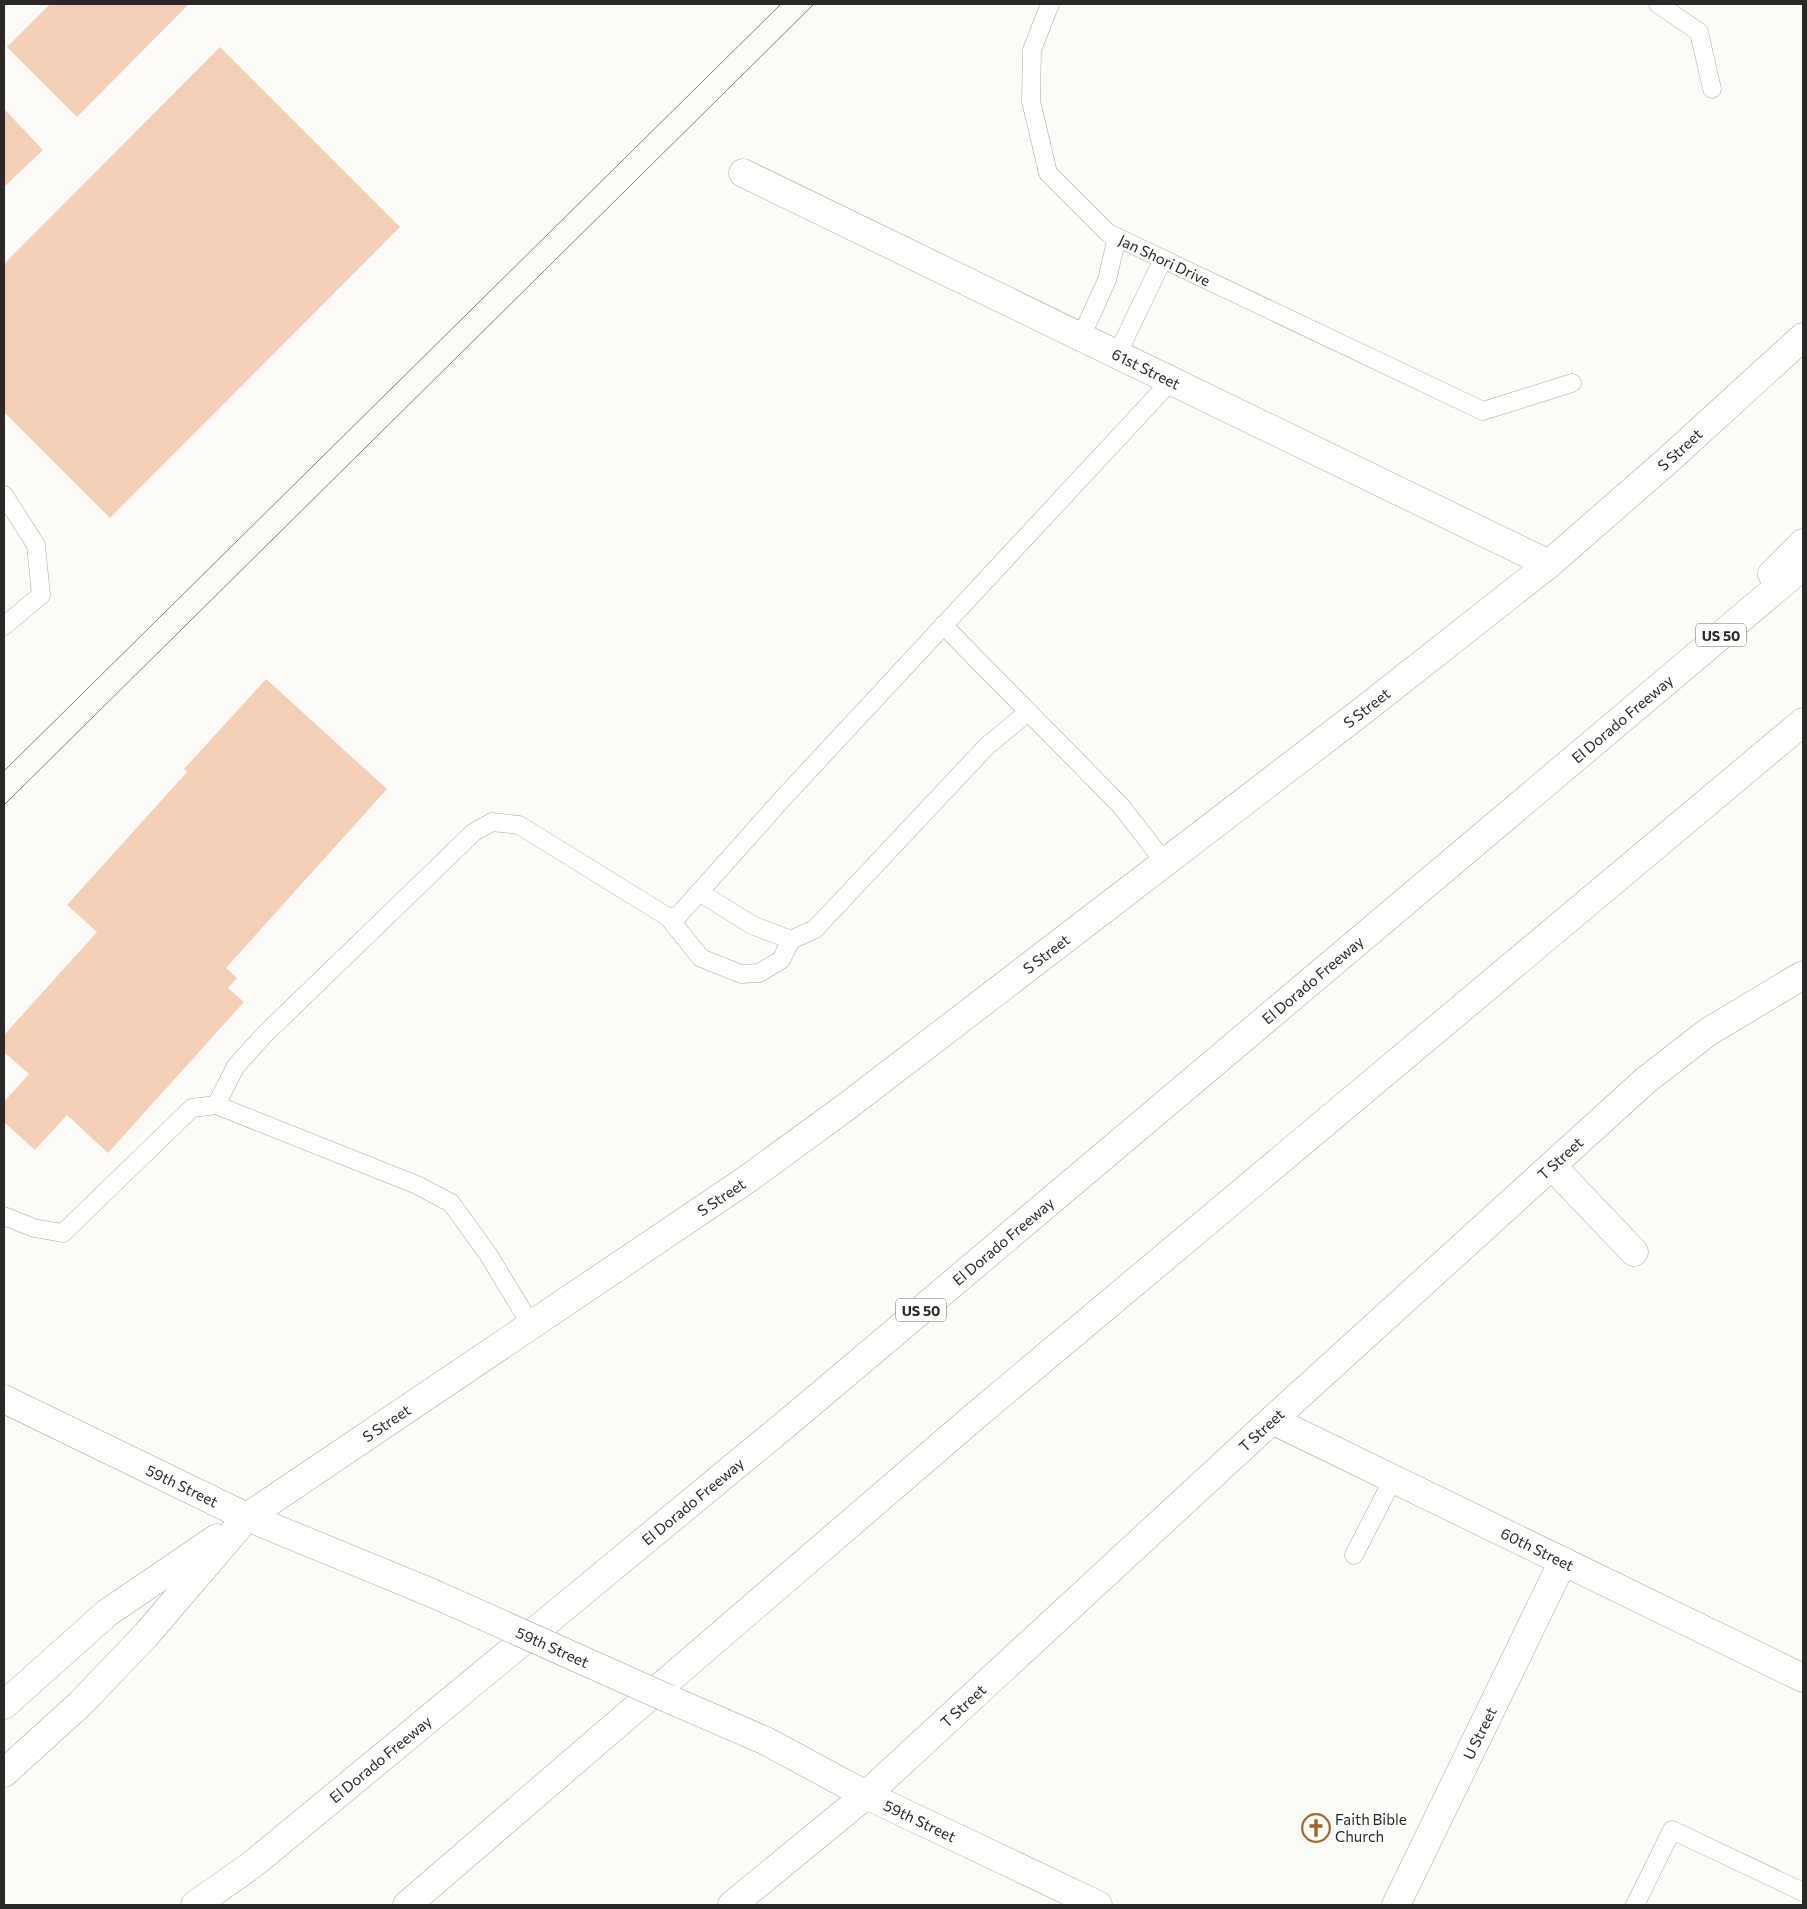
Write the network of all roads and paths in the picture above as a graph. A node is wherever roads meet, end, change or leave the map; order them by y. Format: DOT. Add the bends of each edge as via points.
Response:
graph roads {
  1 [pos="1050,4"];
  2 [pos="1658,4"];
  3 [pos="1712,89"];
  4 [pos="743,173"];
  5 [pos="1117,237"];
  6 [pos="1163,259"];
  7 [pos="1081,337"];
  8 [pos="1803,337"];
  9 [pos="1118,355"];
  10 [pos="1172,381"];
  11 [pos="1572,383"];
  12 [pos="4,495"];
  13 [pos="1803,543"];
  14 [pos="1549,564"];
  15 [pos="1803,566"];
  16 [pos="943,625"];
  17 [pos="4,626"];
  18 [pos="1639,705"];
  19 [pos="1028,712"];
  20 [pos="1803,722"];
  21 [pos="1165,863"];
  22 [pos="699,892"];
  23 [pos="668,917"];
  24 [pos="791,940"];
  25 [pos="1803,975"];
  26 [pos="216,1105"];
  27 [pos="1552,1166"];
  28 [pos="4,1216"];
  29 [pos="1634,1252"];
  30 [pos="531,1325"];
  31 [pos="4,1399"];
  32 [pos="1272,1420"];
  33 [pos="1394,1479"];
  34 [pos="247,1517"];
  35 [pos="1354,1555"];
  36 [pos="1563,1561"];
  37 [pos="1803,1678"];
  38 [pos="4,1705"];
  39 [pos="4,1772"];
  40 [pos="866,1795"];
  41 [pos="1803,1892"];
  42 [pos="196,1905"];
  43 [pos="407,1905"];
  44 [pos="732,1905"];
  45 [pos="1098,1905"];
  46 [pos="1396,1905"];
  47 [pos="1636,1905"];
  1 -- 5 [label="lane, Jan Shori Drive" via="1032,50 1032,101 1048,173 1108,233"];
  2 -- 3 [label="lane" via="1698,32"];
  4 -- 7 [label="main road, 61st Street"];
  5 -- 6 [label="lane, Jan Shori Drive"];
  5 -- 7 [label="lane" via="1107,280"];
  6 -- 9 [label="lane"];
  6 -- 11 [label="lane, Jan Shori Drive" via="1483,411"];
  7 -- 9 [label="main road, 61st Street"];
  8 -- 14 [label="main road, S Street"];
  9 -- 10 [label="main road, 61st Street"];
  10 -- 14 [label="main road, 61st Street"];
  10 -- 16 [label="lane"];
  12 -- 17 [label="lane" via="36,544 41,595"];
  13 -- 18 [label="main road"];
  14 -- 21 [label="main road, S Street"];
  15 -- 18 [label="main road, El Dorado Freeway / US 50"];
  16 -- 19 [label="lane"];
  16 -- 22 [label="lane"];
  18 -- 42 [label="main road, El Dorado Freeway / US 50" via="784,1426 252,1864"];
  19 -- 21 [label="lane" via="1121,806"];
  19 -- 24 [label="lane" via="986,746 814,929"];
  20 -- 43 [label="main road" via="974,1417"];
  21 -- 30 [label="main road, S Street" via="746,1180"];
  22 -- 23 [label="lane" via="678,916"];
  22 -- 24 [label="lane" via="752,925"];
  23 -- 24 [label="lane" via="702,958 741,974 759,973 781,960"];
  23 -- 26 [label="lane" via="519,825 492,822 474,832 264,1035 236,1066"];
  25 -- 27 [label="main road, T Street" via="1708,1032 1646,1080"];
  26 -- 28 [label="lane" via="192,1108 63,1233 34,1228"];
  26 -- 30 [label="lane" via="417,1184 451,1203 488,1254"];
  27 -- 29 [label="main road"];
  27 -- 32 [label="main road, T Street"];
  30 -- 34 [label="main road, S Street"];
  31 -- 34 [label="main road, 59th Street"];
  32 -- 33 [label="main road, 60th Street"];
  32 -- 40 [label="main road, T Street"];
  33 -- 35 [label="lane"];
  33 -- 36 [label="main road, 60th Street"];
  34 -- 38 [label="main road" via="107,1613"];
  34 -- 39 [label="main road" via="140,1642 80,1704"];
  34 -- 40 [label="main road, 59th Street, bridge" via="432,1593 766,1742"];
  36 -- 37 [label="main road, 60th Street"];
  36 -- 46 [label="main road, U Street"];
  40 -- 44 [label="main road, T Street"];
  40 -- 45 [label="main road, 59th Street"];
  41 -- 47 [label="lane" via="1672,1830"];
}
